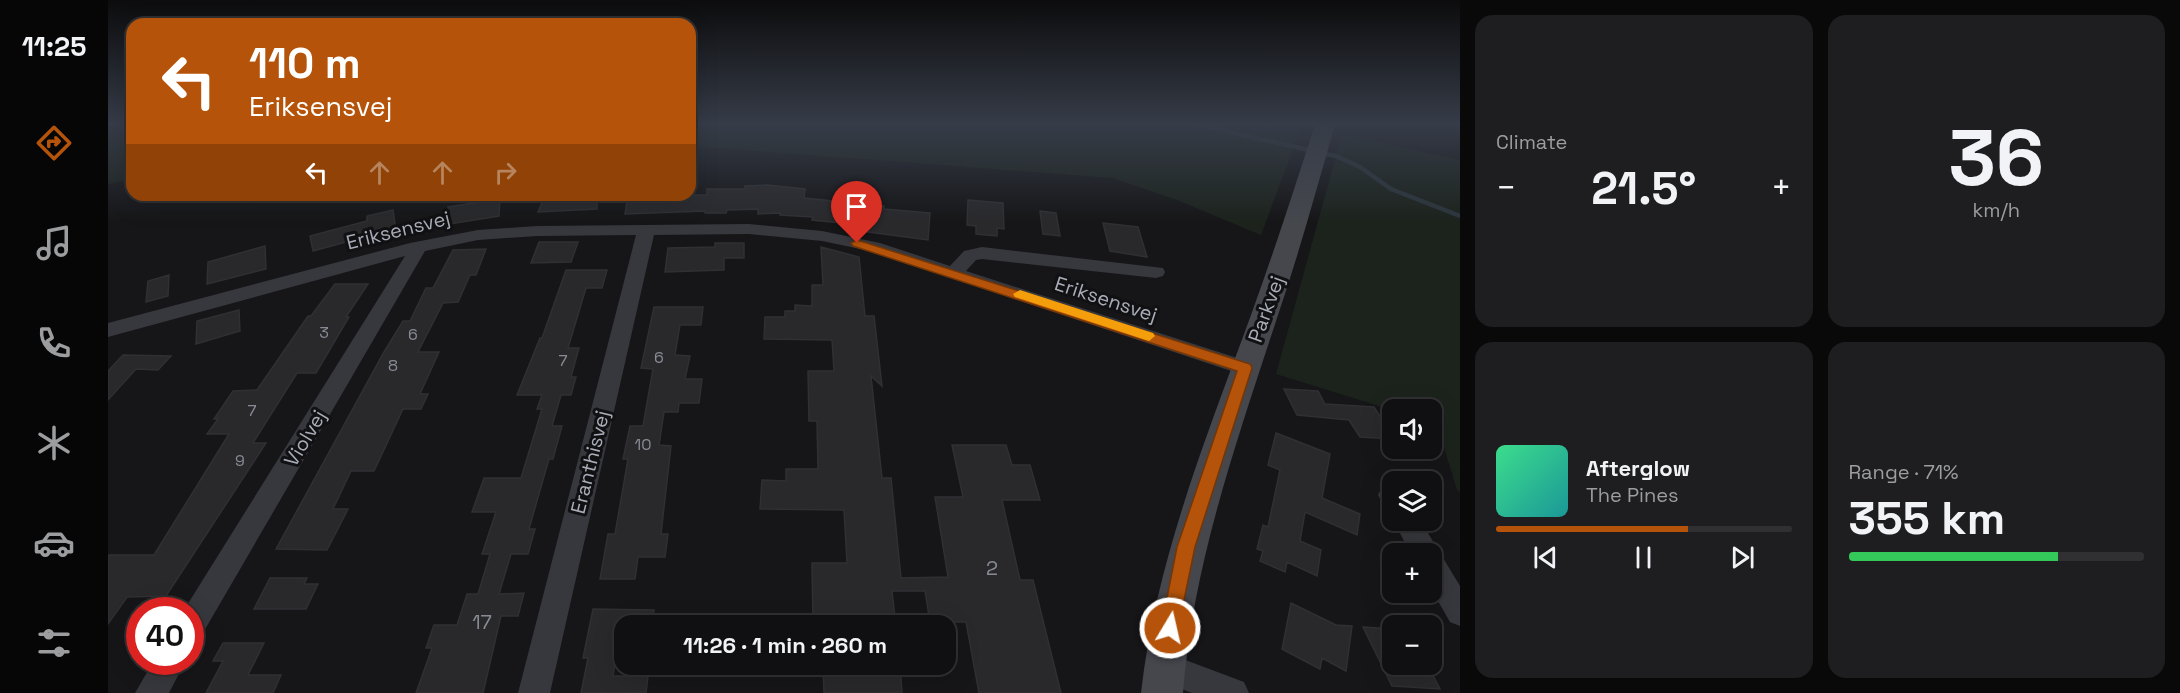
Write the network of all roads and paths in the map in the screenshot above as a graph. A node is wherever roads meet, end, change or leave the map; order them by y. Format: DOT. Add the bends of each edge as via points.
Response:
graph roads {
  1 [pos="1315,157"];
  2 [pos="646,231"];
  3 [pos="416,247"];
  4 [pos="1156,272"];
  5 [pos="954,273"];
  6 [pos="112,332"];
  7 [pos="1245,368"];
  8 [pos="1442,582"];
  9 [pos="204,605"];
  10 [pos="1460,612"];
  11 [pos="162,675"];
  12 [pos="1163,680"];
  13 [pos="151,693"];
  14 [pos="534,693"];
  15 [pos="1233,693"];
  1 -- 7 [label="street, Parkvej"];
  2 -- 3 [label="street, Eriksensvej" via="478,235"];
  2 -- 5 [label="street, Eriksensvej" via="749,229 822,236 874,247"];
  2 -- 14 [label="street, Eranthisvej"];
  3 -- 6 [label="street, Eriksensvej"];
  3 -- 9 [label="street, Violvej" via="416,253"];
  4 -- 5 [label="street, Eriksensvej" via="982,253 970,255"];
  5 -- 7 [label="street, Eriksensvej"];
  7 -- 12 [label="street, Parkvej" via="1186,547"];
  8 -- 10 [label="street"];
  11 -- 13 [label="street"];
  12 -- 15 [label="street, Parkvej"];
}
